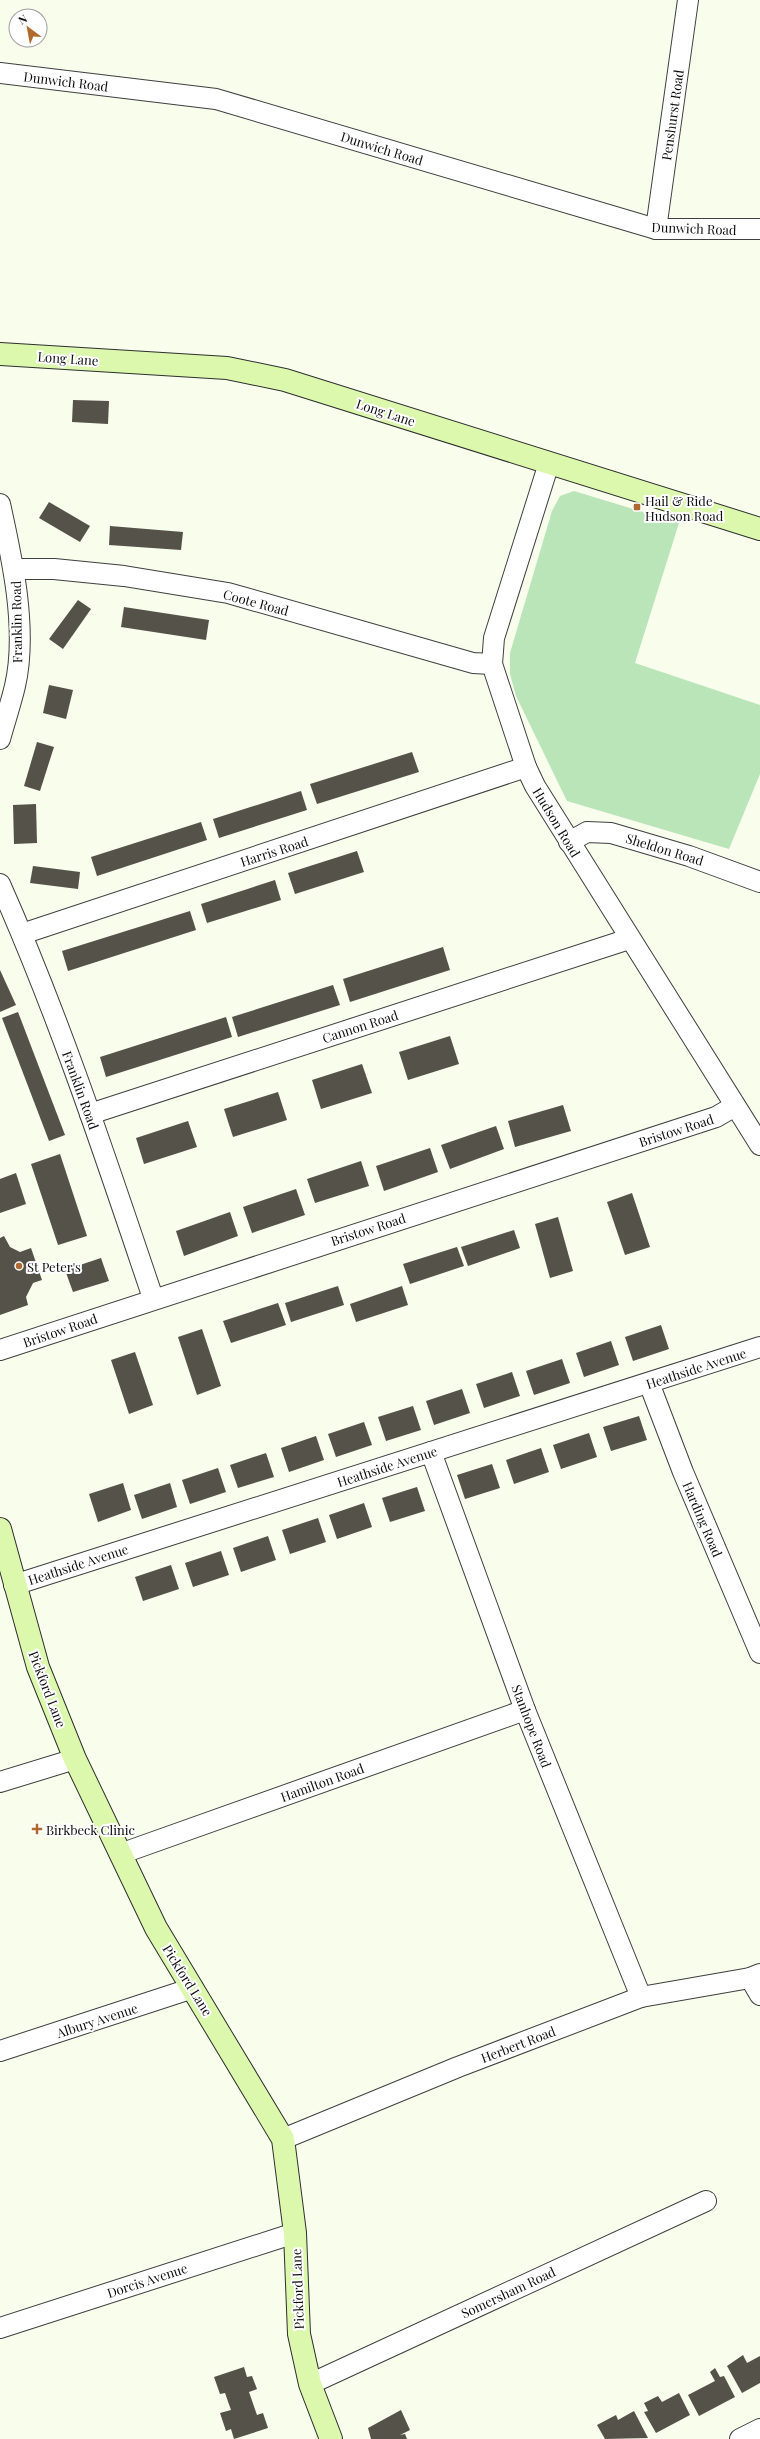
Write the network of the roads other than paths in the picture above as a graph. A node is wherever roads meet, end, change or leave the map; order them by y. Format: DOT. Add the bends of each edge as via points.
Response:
graph roads {
  1 [pos="688,0"];
  2 [pos="0,73"];
  3 [pos="656,229"];
  4 [pos="760,229"];
  5 [pos="0,354"];
  6 [pos="549,463"];
  7 [pos="0,504"];
  8 [pos="760,530"];
  9 [pos="15,569"];
  10 [pos="492,664"];
  11 [pos="0,739"];
  12 [pos="526,767"];
  13 [pos="569,842"];
  14 [pos="760,882"];
  15 [pos="0,884"];
  16 [pos="22,934"];
  17 [pos="629,939"];
  18 [pos="734,1106"];
  19 [pos="90,1114"];
  20 [pos="760,1145"];
  21 [pos="153,1298"];
  22 [pos="760,1347"];
  23 [pos="0,1350"];
  24 [pos="649,1383"];
  25 [pos="431,1452"];
  26 [pos="0,1529"];
  27 [pos="14,1585"];
  28 [pos="760,1653"];
  29 [pos="524,1710"];
  30 [pos="75,1759"];
  31 [pos="0,1782"];
  32 [pos="120,1854"];
  33 [pos="755,1976"];
  34 [pos="194,1988"];
  35 [pos="760,1995"];
  36 [pos="641,1997"];
  37 [pos="0,2052"];
  38 [pos="283,2139"];
  39 [pos="706,2201"];
  40 [pos="295,2233"];
  41 [pos="0,2328"];
  42 [pos="310,2384"];
  43 [pos="760,2429"];
  44 [pos="331,2439"];
  45 [pos="740,2439"];
  1 -- 3 [label="street, Penshurst Road"];
  2 -- 3 [label="street, Dunwich Road" via="216,99"];
  3 -- 4 [label="street, Dunwich Road"];
  5 -- 6 [label="street, Long Lane" via="227,368 285,380"];
  6 -- 8 [label="street, Long Lane"];
  6 -- 10 [label="street, Hudson Road" via="494,638"];
  7 -- 9 [label="street, Franklin Road"];
  9 -- 10 [label="street, Coote Road" via="54,569 124,576 228,593 473,664"];
  9 -- 11 [label="street, Franklin Road" via="19,638 16,684"];
  10 -- 12 [label="street, Hudson Road"];
  12 -- 13 [label="street, Hudson Road"];
  12 -- 16 [label="street, Harris Road"];
  13 -- 14 [label="street, Sheldon Road" via="587,832 611,832 689,856"];
  13 -- 17 [label="street, Hudson Road"];
  15 -- 16 [label="street, Franklin Road"];
  16 -- 19 [label="street, Franklin Road"];
  17 -- 18 [label="street, Hudson Road"];
  17 -- 19 [label="street, Cannon Road"];
  18 -- 20 [label="street, Hudson Road"];
  18 -- 21 [label="street, Bristow Road" via="716,1117"];
  19 -- 21 [label="street, Franklin Road"];
  21 -- 23 [label="street, Bristow Road"];
  22 -- 24 [label="street, Heathside Avenue"];
  24 -- 25 [label="street, Heathside Avenue"];
  24 -- 28 [label="street, Harding Road" via="683,1472"];
  25 -- 27 [label="street, Heathside Avenue"];
  25 -- 29 [label="street, Stanhope Road"];
  26 -- 27 [label="street, Pickford Lane"];
  27 -- 30 [label="street, Pickford Lane" via="38,1667"];
  29 -- 32 [label="street, Hamilton Road"];
  29 -- 36 [label="street, Stanhope Road"];
  30 -- 31 [label="street"];
  30 -- 32 [label="street, Pickford Lane"];
  32 -- 34 [label="street, Pickford Lane" via="156,1928"];
  33 -- 35 [label="street"];
  33 -- 36 [label="street, Herbert Road"];
  34 -- 37 [label="street, Albury Avenue"];
  34 -- 38 [label="street, Pickford Lane"];
  36 -- 38 [label="street, Herbert Road" via="458,2067"];
  38 -- 40 [label="street, Pickford Lane"];
  39 -- 42 [label="street, Somersham Road"];
  40 -- 41 [label="street, Dorcis Avenue"];
  40 -- 42 [label="street, Pickford Lane" via="299,2334"];
  42 -- 44 [label="street, Pickford Lane"];
  43 -- 45 [label="street"];
}
